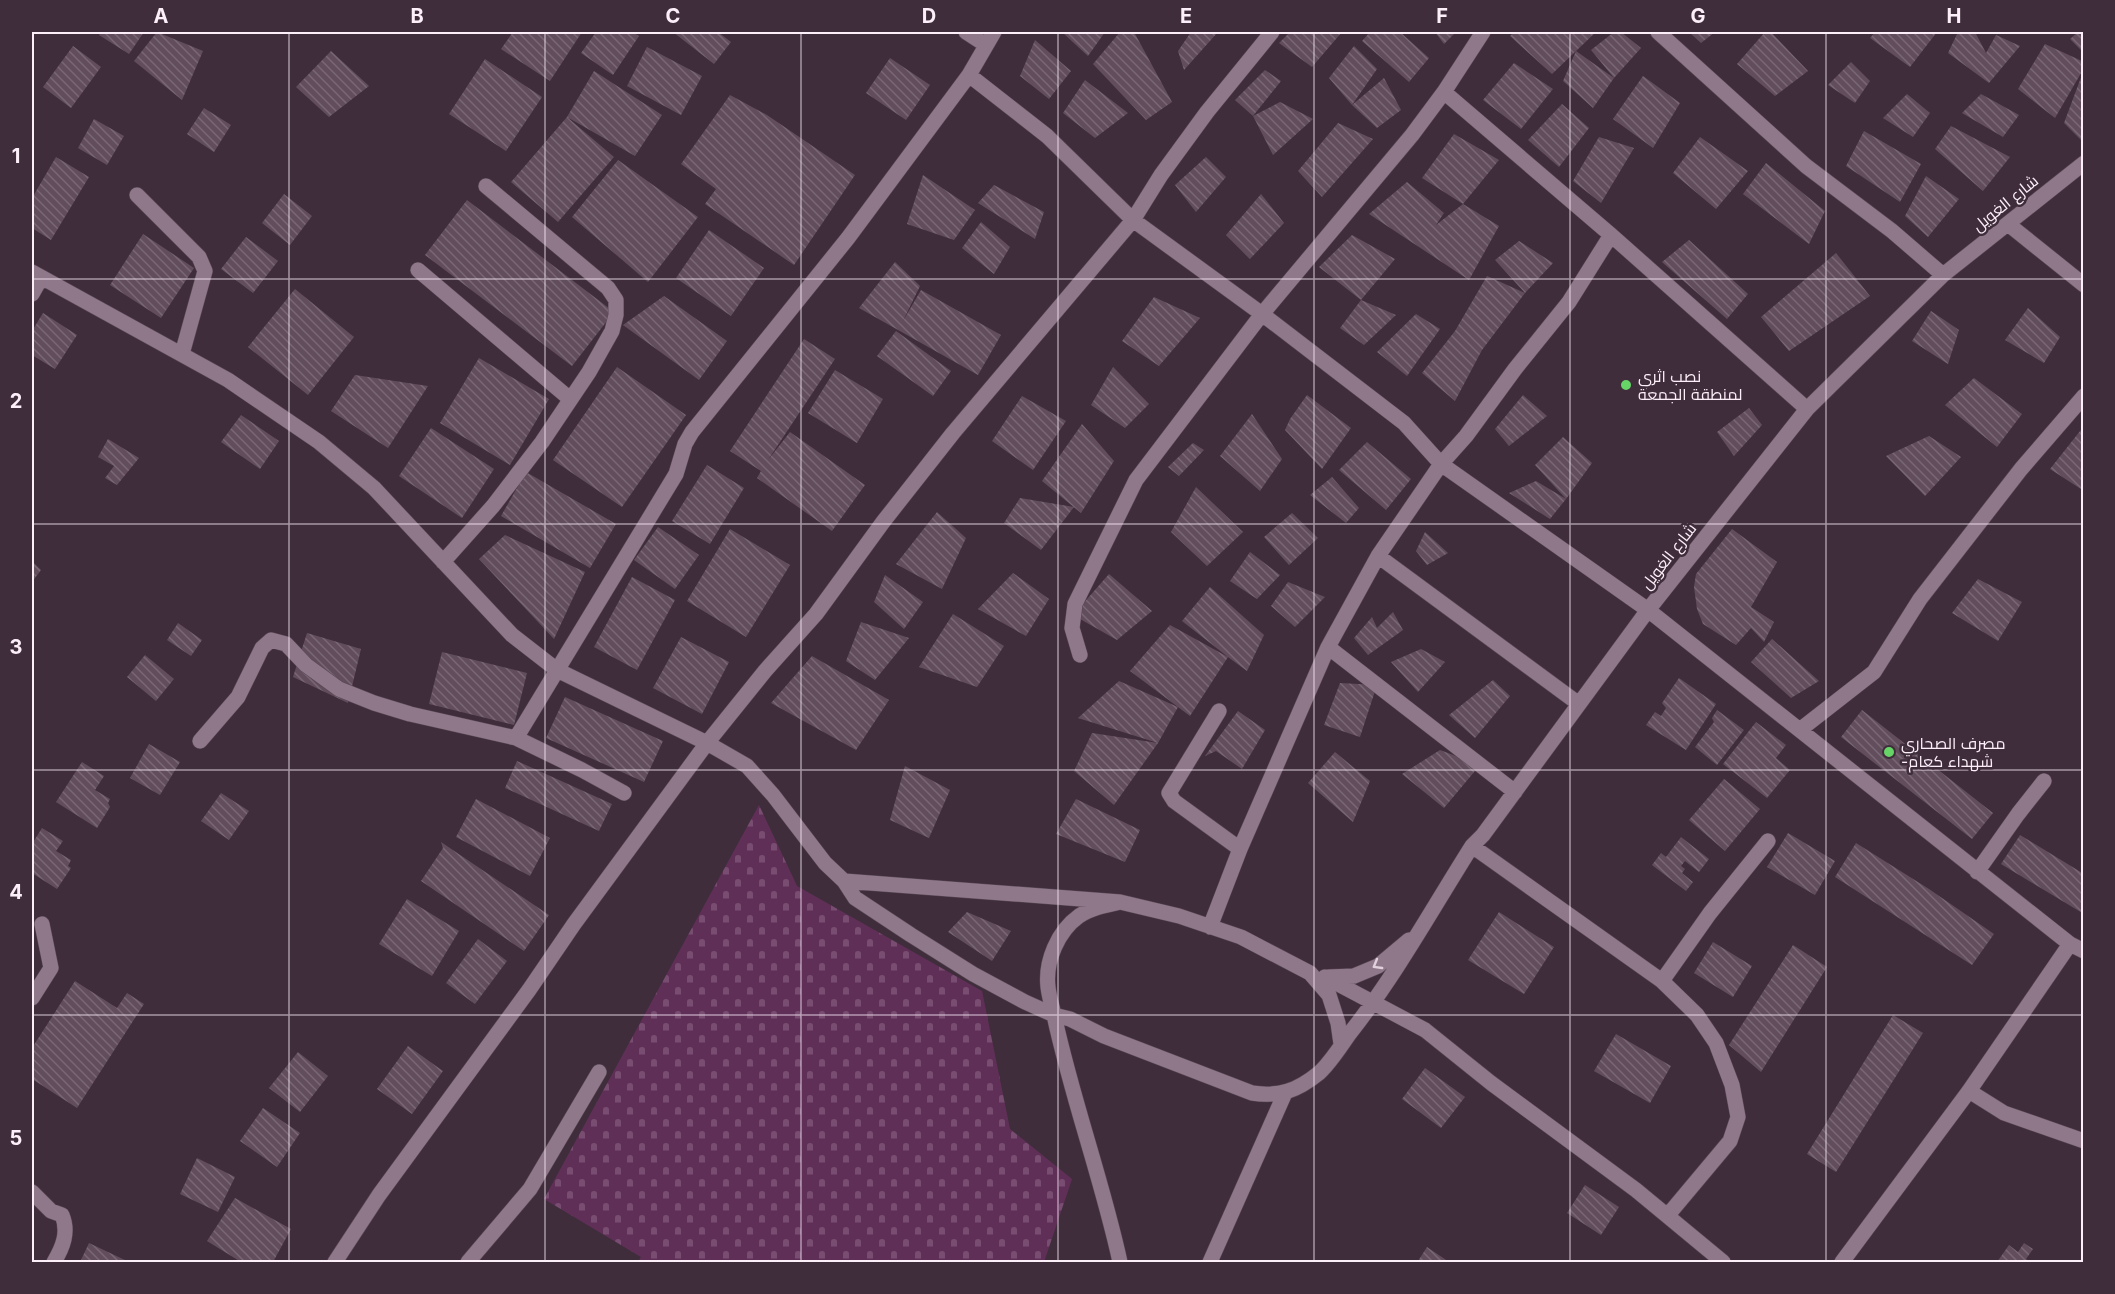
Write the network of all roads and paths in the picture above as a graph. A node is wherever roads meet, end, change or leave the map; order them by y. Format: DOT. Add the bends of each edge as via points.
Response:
graph roads {
  1 [pos="966,32"];
  2 [pos="994,32"];
  3 [pos="1272,32"];
  4 [pos="1483,32"];
  5 [pos="1658,32"];
  6 [pos="986,45"];
  7 [pos="969,75"];
  8 [pos="1444,92"];
  9 [pos="2084,163"];
  10 [pos="486,186"];
  11 [pos="137,195"];
  12 [pos="1132,220"];
  13 [pos="2008,224"];
  14 [pos="1611,235"];
  15 [pos="418,270"];
  16 [pos="36,275"];
  17 [pos="1943,275"];
  18 [pos="2084,285"];
  19 [pos="32,294"];
  20 [pos="1262,314"];
  21 [pos="182,354"];
  22 [pos="2084,396"];
  23 [pos="570,399"];
  24 [pos="1807,409"];
  25 [pos="1441,464"];
  26 [pos="1378,556"];
  27 [pos="443,562"];
  28 [pos="1648,610"];
  29 [pos="1328,647"];
  30 [pos="1080,655"];
  31 [pos="557,670"];
  32 [pos="1579,704"];
  33 [pos="1219,711"];
  34 [pos="1801,729"];
  35 [pos="516,738"];
  36 [pos="200,741"];
  37 [pos="707,743"];
  38 [pos="2044,782"];
  39 [pos="1515,792"];
  40 [pos="624,793"];
  41 [pos="1768,841"];
  42 [pos="1472,846"];
  43 [pos="1240,849"];
  44 [pos="1977,872"];
  45 [pos="844,881"];
  46 [pos="1120,902"];
  47 [pos="42,924"];
  48 [pos="1210,927"];
  49 [pos="1420,932"];
  50 [pos="2077,947"];
  51 [pos="1318,975"];
  52 [pos="1662,981"];
  53 [pos="32,998"];
  54 [pos="1375,1002"];
  55 [pos="1054,1015"];
  56 [pos="1341,1044"];
  57 [pos="599,1072"];
  58 [pos="1969,1091"];
  59 [pos="1285,1093"];
  60 [pos="2084,1141"];
  61 [pos="32,1192"];
  62 [pos="1668,1215"];
  63 [pos="54,1263"];
  64 [pos="335,1263"];
  65 [pos="468,1263"];
  66 [pos="1120,1263"];
  67 [pos="1210,1263"];
  68 [pos="1723,1263"];
  69 [pos="1842,1263"];
  1 -- 6 [label="street"];
  2 -- 6 [label="street"];
  3 -- 12 [label="street" via="1207,112"];
  4 -- 8 [label="street"];
  5 -- 17 [label="street" via="1806,166"];
  6 -- 7 [label="street"];
  7 -- 12 [label="street" via="1047,136"];
  7 -- 31 [label="street" via="848,238 692,432 676,474"];
  8 -- 14 [label="street"];
  8 -- 20 [label="street"];
  9 -- 13 [label="street, شارع الغويل"];
  10 -- 23 [label="street" via="608,288 616,300 612,331"];
  11 -- 21 [label="street" via="199,257 205,271"];
  12 -- 20 [label="street"];
  12 -- 37 [label="street" via="953,433 816,614"];
  13 -- 17 [label="street, شارع الغويل"];
  13 -- 18 [label="street"];
  14 -- 24 [label="street"];
  14 -- 25 [label="street" via="1569,302"];
  15 -- 23 [label="street"];
  16 -- 19 [label="street"];
  16 -- 21 [label="street"];
  17 -- 24 [label="street, شارع الغويل"];
  20 -- 25 [label="street" via="1404,423"];
  20 -- 30 [label="street" via="1136,480 1075,604 1072,628"];
  21 -- 27 [label="street" via="319,442 374,488"];
  22 -- 34 [label="street" via="2021,469 1920,599 1874,672"];
  23 -- 27 [label="street" via="494,506"];
  24 -- 28 [label="street, شارع الغويل"];
  25 -- 26 [label="street"];
  25 -- 28 [label="street"];
  26 -- 29 [label="street"];
  26 -- 32 [label="street"];
  27 -- 31 [label="street" via="512,635"];
  28 -- 32 [label="street"];
  28 -- 34 [label="street, شارع الغويل"];
  29 -- 39 [label="street"];
  29 -- 43 [label="street"];
  31 -- 35 [label="street"];
  31 -- 37 [label="street"];
  32 -- 39 [label="street"];
  33 -- 43 [label="street" via="1169,793 1174,801"];
  34 -- 44 [label="street, شارع الغويل"];
  35 -- 36 [label="street" via="374,704 339,689 306,665 286,644 271,640 262,648 238,697"];
  35 -- 40 [label="street"];
  37 -- 45 [label="street" via="747,766"];
  37 -- 64 [label="street" via="379,1195"];
  38 -- 44 [label="street"];
  39 -- 42 [label="street"];
  41 -- 52 [label="street"];
  42 -- 49 [label="street"];
  42 -- 52 [label="street"];
  43 -- 48 [label="street"];
  44 -- 50 [label="street, شارع الغويل"];
  45 -- 46 [label="street"];
  45 -- 55 [label="street" via="855,898 911,935 1000,989"];
  46 -- 48 [label="street"];
  46 -- 55 [label="street" via="1079,916 1059,938 1052,954 1048,987"];
  47 -- 53 [label="street" via="51,968"];
  48 -- 51 [label="street" via="1241,937"];
  49 -- 51 [label="street, one-way" via="1378,966 1354,976"];
  49 -- 54 [label="street"];
  50 -- 58 [label="street"];
  51 -- 54 [label="street"];
  51 -- 56 [label="street" via="1329,995"];
  52 -- 62 [label="street" via="1697,1015 1716,1043 1732,1085 1738,1117 1730,1142"];
  54 -- 56 [label="street"];
  54 -- 62 [label="street" via="1425,1030"];
  55 -- 59 [label="street" via="1252,1093"];
  55 -- 66 [label="street"];
  56 -- 59 [label="street" via="1318,1073"];
  57 -- 65 [label="street" via="530,1189"];
  58 -- 60 [label="street" via="2004,1113"];
  58 -- 69 [label="street"];
  59 -- 67 [label="street"];
  61 -- 63 [label="street" via="51,1211 62,1215 66,1225 66,1235"];
  62 -- 68 [label="street"];
}
